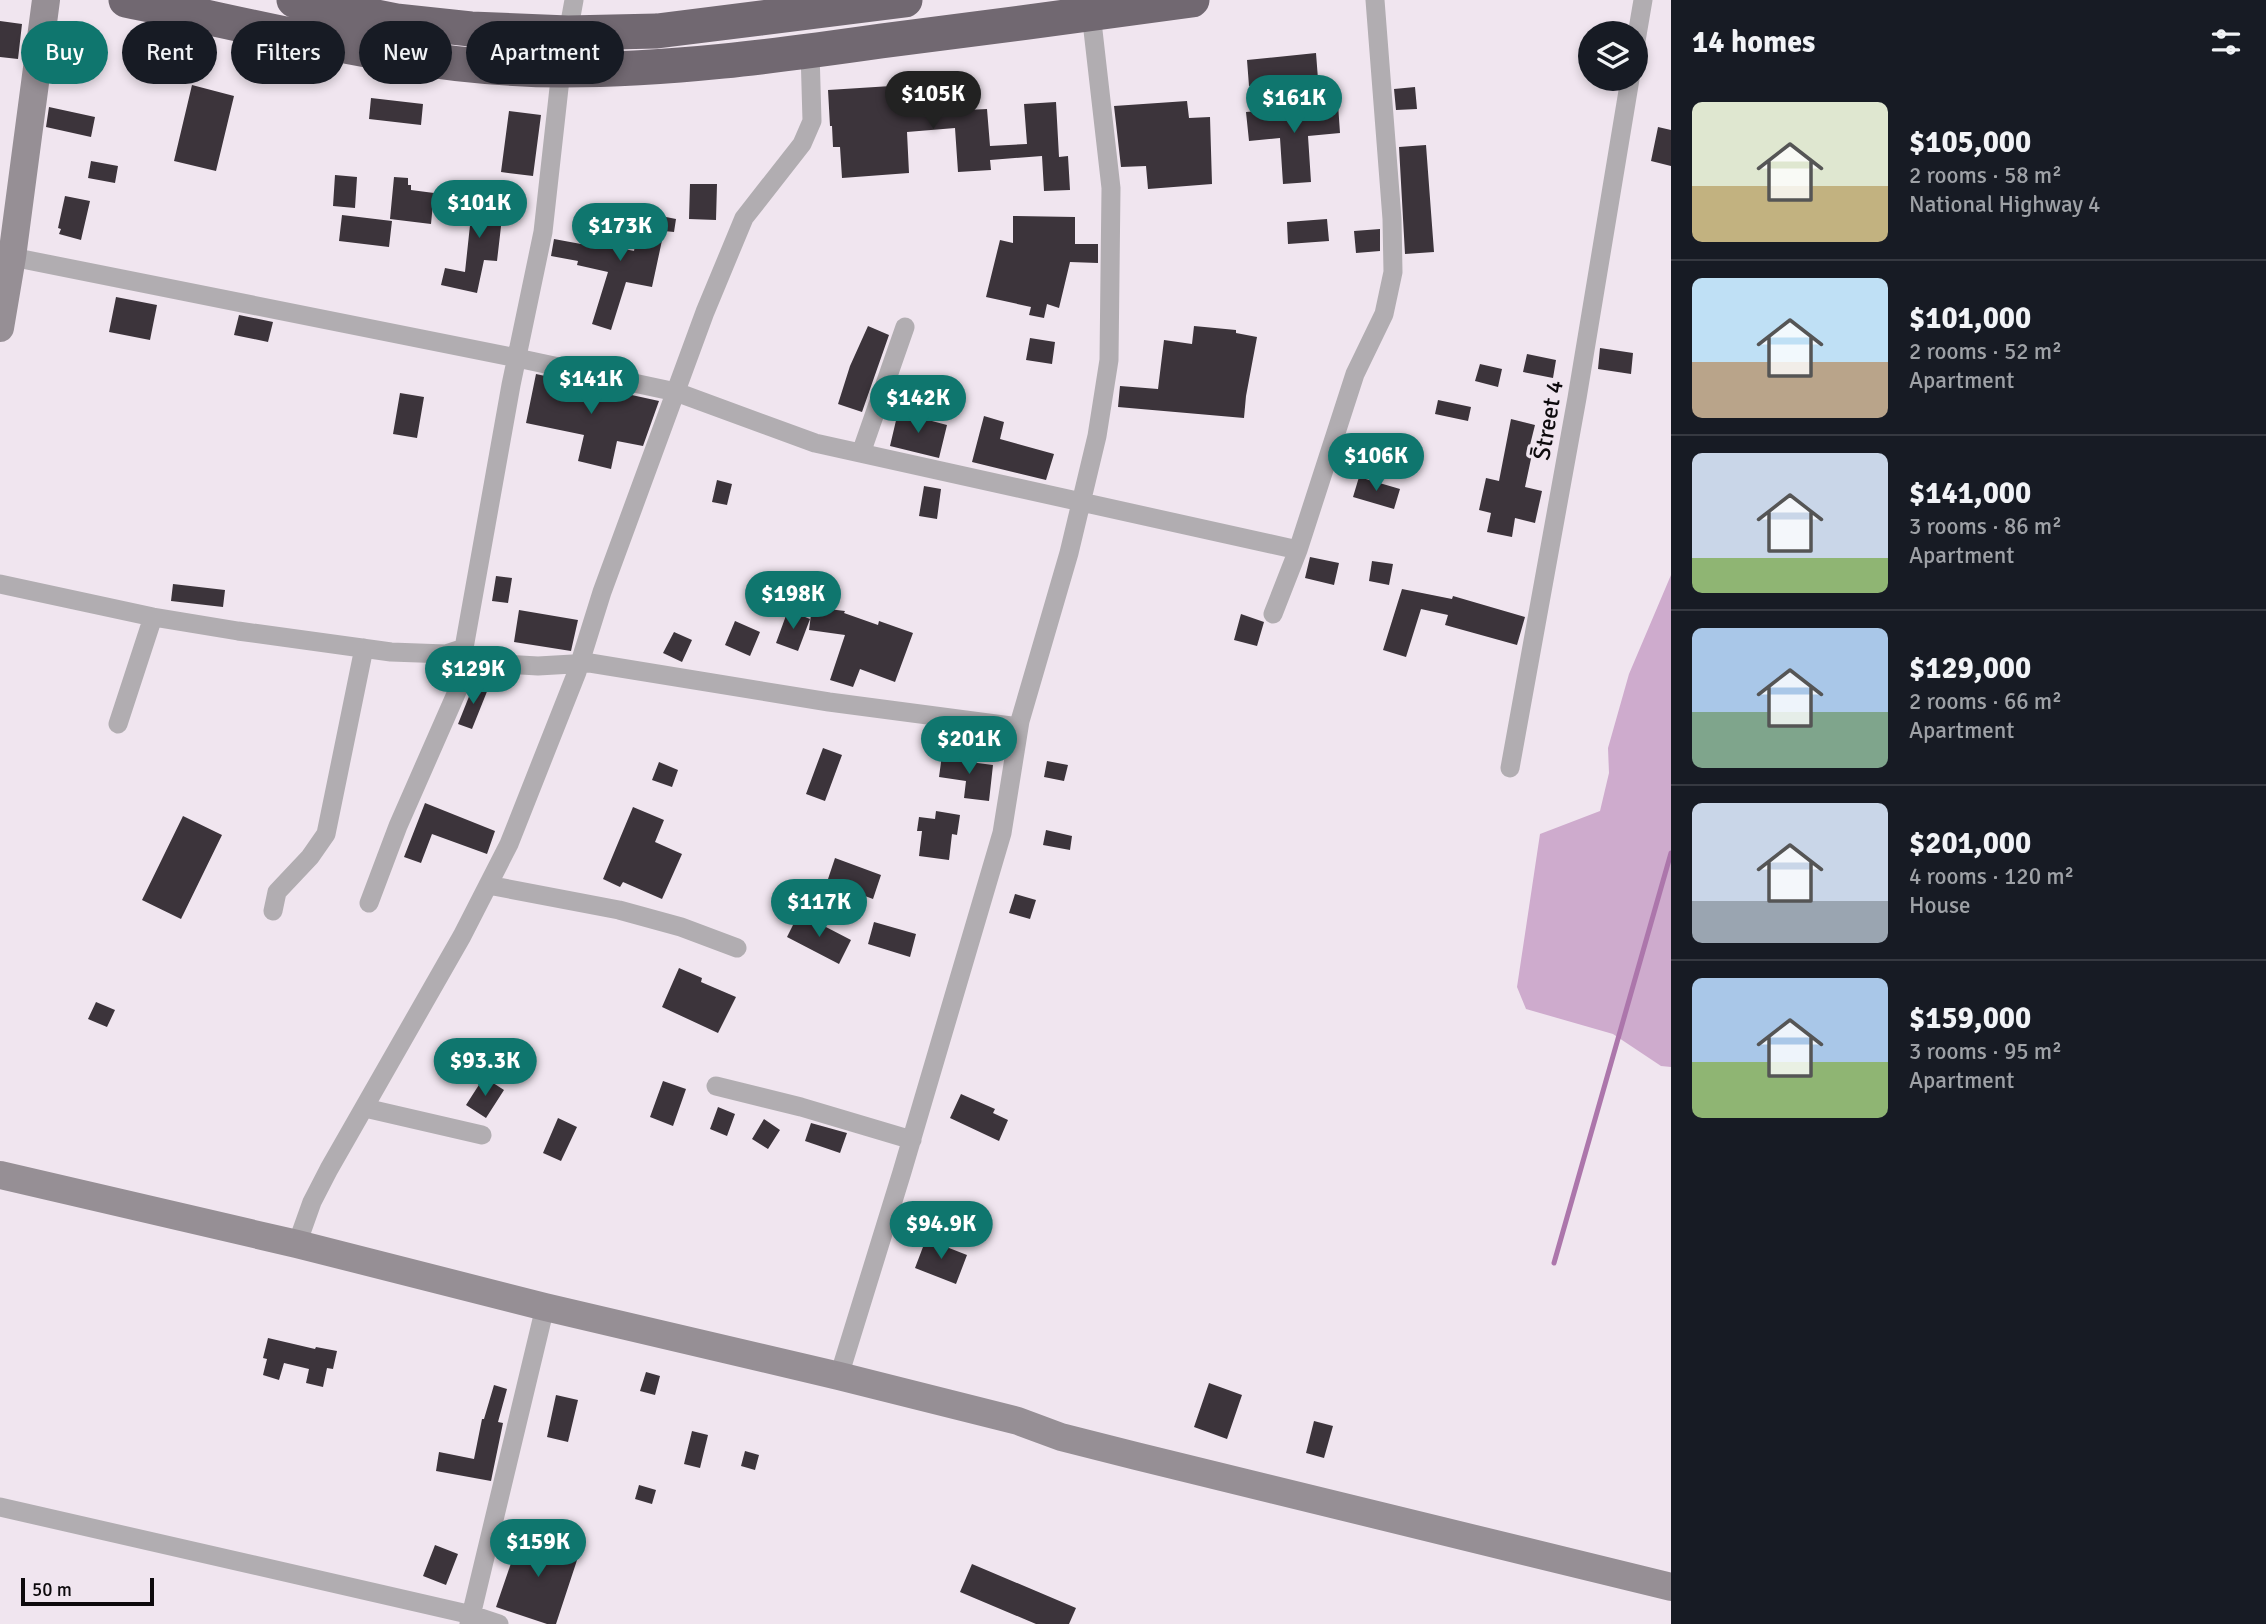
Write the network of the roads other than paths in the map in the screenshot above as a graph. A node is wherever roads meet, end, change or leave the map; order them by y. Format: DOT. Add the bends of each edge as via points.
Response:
graph roads {
  1 [pos="46,0"];
  2 [pos="126,0"];
  3 [pos="294,0"];
  4 [pos="905,0"];
  5 [pos="1192,0"];
  6 [pos="1375,0"];
  7 [pos="1643,0"];
  8 [pos="1091,13"];
  9 [pos="571,16"];
  10 [pos="1639,21"];
  11 [pos="810,51"];
  12 [pos="466,65"];
  13 [pos="624,68"];
  14 [pos="559,84"];
  15 [pos="1628,91"];
  16 [pos="12,257"];
  17 [pos="905,327"];
  18 [pos="0,328"];
  19 [pos="517,358"];
  20 [pos="676,392"];
  21 [pos="861,453"];
  22 [pos="1081,503"];
  23 [pos="1298,550"];
  24 [pos="0,584"];
  25 [pos="1273,614"];
  26 [pos="153,617"];
  27 [pos="364,648"];
  28 [pos="467,655"];
  29 [pos="579,665"];
  30 [pos="118,724"];
  31 [pos="1019,727"];
  32 [pos="1510,768"];
  33 [pos="488,885"];
  34 [pos="369,903"];
  35 [pos="273,911"];
  36 [pos="737,948"];
  37 [pos="716,1086"];
  38 [pos="365,1108"];
  39 [pos="482,1135"];
  40 [pos="912,1140"];
  41 [pos="1,1181"];
  42 [pos="297,1244"];
  43 [pos="545,1307"];
  44 [pos="839,1376"];
  45 [pos="0,1507"];
  46 [pos="1671,1587"];
  47 [pos="470,1619"];
  48 [pos="499,1624"];
  1 -- 16 [label="street"];
  2 -- 12 [label="highway"];
  3 -- 9 [label="highway" via="396,21 471,29"];
  4 -- 9 [label="highway" via="657,31"];
  5 -- 8 [label="highway"];
  6 -- 23 [label="street" via="1393,272 1384,314 1355,374"];
  7 -- 10 [label="street"];
  8 -- 11 [label="highway"];
  8 -- 22 [label="street" via="1111,188 1110,326 1097,436"];
  11 -- 13 [label="highway"];
  11 -- 20 [label="street" via="812,121 802,144 744,218"];
  14 -- 19 [label="street" via="543,232"];
  15 -- 32 [label="street, S̄treet 4"];
  16 -- 18 [label="street"];
  16 -- 19 [label="street"];
  17 -- 21 [label="street"];
  19 -- 20 [label="street"];
  19 -- 28 [label="street"];
  20 -- 21 [label="street" via="815,443"];
  20 -- 29 [label="street"];
  21 -- 22 [label="street"];
  22 -- 23 [label="street"];
  22 -- 31 [label="street"];
  23 -- 25 [label="street"];
  24 -- 26 [label="street"];
  26 -- 27 [label="street"];
  26 -- 30 [label="street"];
  27 -- 28 [label="street"];
  27 -- 35 [label="street" via="326,834 277,892"];
  28 -- 29 [label="street" via="538,666"];
  28 -- 34 [label="street"];
  29 -- 31 [label="street" via="590,663"];
  29 -- 33 [label="street" via="509,844"];
  31 -- 40 [label="street" via="1002,833"];
  33 -- 36 [label="street" via="619,910"];
  33 -- 38 [label="street"];
  37 -- 40 [label="street"];
  38 -- 39 [label="street"];
  38 -- 42 [label="street" via="312,1202"];
  40 -- 44 [label="street"];
  41 -- 42 [label="street"];
  42 -- 43 [label="street"];
  43 -- 44 [label="street"];
  43 -- 47 [label="street"];
  44 -- 46 [label="street" via="1017,1421 1061,1437"];
  45 -- 47 [label="street"];
  47 -- 48 [label="street"];
}
